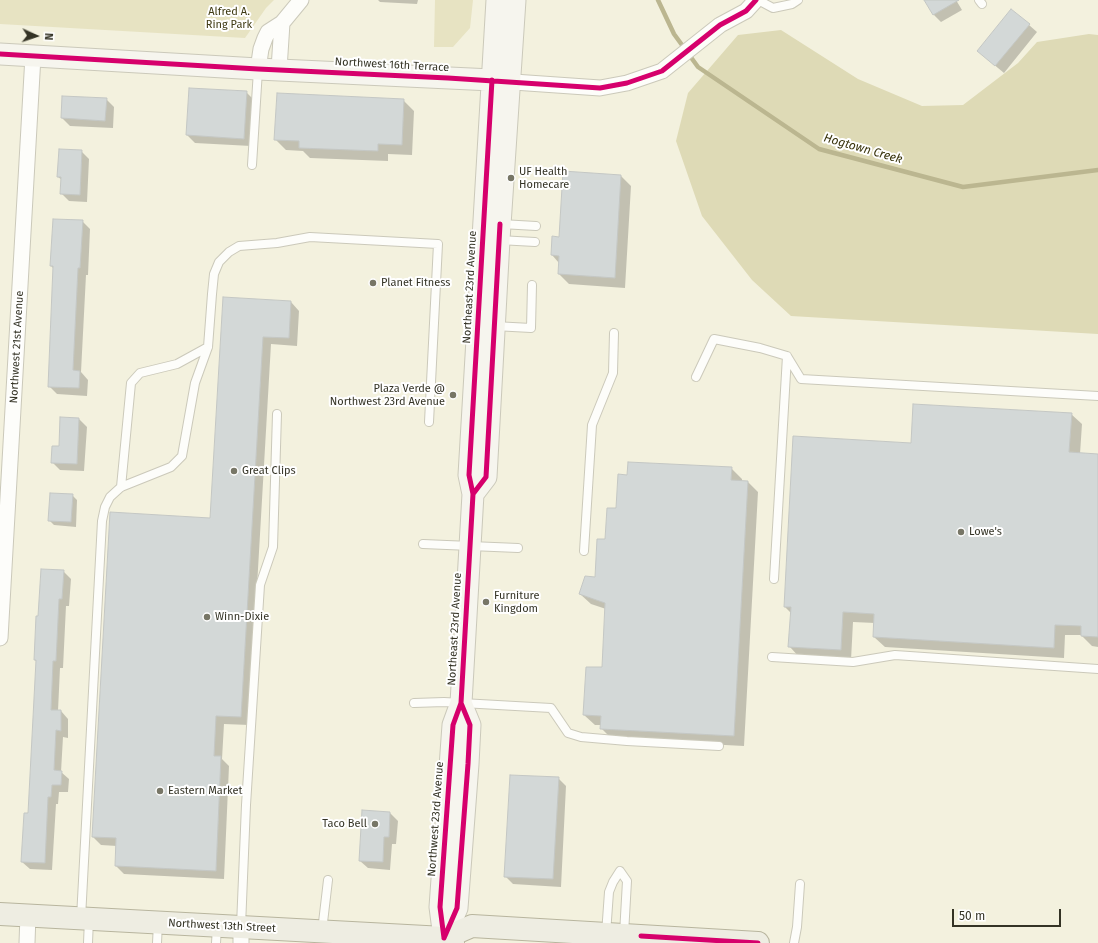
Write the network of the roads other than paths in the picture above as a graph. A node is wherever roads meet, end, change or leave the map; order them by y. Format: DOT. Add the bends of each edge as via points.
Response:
graph roads {
  1 [pos="301,0"];
  2 [pos="497,0"];
  3 [pos="515,0"];
  4 [pos="757,0"];
  5 [pos="798,0"];
  6 [pos="282,23"];
  7 [pos="0,54"];
  8 [pos="33,56"];
  9 [pos="258,69"];
  10 [pos="279,70"];
  11 [pos="501,81"];
  12 [pos="252,165"];
  13 [pos="536,226"];
  14 [pos="499,232"];
  15 [pos="535,242"];
  16 [pos="532,285"];
  17 [pos="486,325"];
  18 [pos="614,333"];
  19 [pos="208,347"];
  20 [pos="787,356"];
  21 [pos="696,377"];
  22 [pos="1098,396"];
  23 [pos="277,414"];
  24 [pos="429,422"];
  25 [pos="121,487"];
  26 [pos="424,544"];
  27 [pos="470,546"];
  28 [pos="518,548"];
  29 [pos="584,551"];
  30 [pos="774,579"];
  31 [pos="0,638"];
  32 [pos="772,657"];
  33 [pos="1098,669"];
  34 [pos="414,702"];
  35 [pos="461,703"];
  36 [pos="719,746"];
  37 [pos="328,880"];
  38 [pos="800,884"];
  39 [pos="0,914"];
  40 [pos="28,915"];
  41 [pos="85,918"];
  42 [pos="322,932"];
  43 [pos="158,933"];
  44 [pos="217,934"];
  45 [pos="615,934"];
  46 [pos="241,935"];
  47 [pos="447,941"];
  48 [pos="27,943"];
  49 [pos="88,943"];
  50 [pos="758,943"];
  51 [pos="794,943"];
  1 -- 6 [label="street"];
  2 -- 11 [label="street, Northeast 23rd Avenue"];
  3 -- 11 [label="street, Northeast 23rd Avenue"];
  4 -- 5 [label="lane" via="773,8"];
  4 -- 11 [label="street, Northwest 16th Terrace" via="746,11 720,25 662,71 627,83 600,88"];
  6 -- 9 [label="street" via="268,32 264,38"];
  6 -- 10 [label="street"];
  7 -- 8 [label="street, Northwest 16th Terrace"];
  8 -- 9 [label="street, Northwest 16th Terrace"];
  8 -- 31 [label="street, Northwest 21st Avenue"];
  9 -- 10 [label="street, Northwest 16th Terrace"];
  9 -- 12 [label="lane"];
  10 -- 11 [label="street, Northwest 16th Terrace"];
  11 -- 14 [label="street, Northeast 23rd Avenue"];
  11 -- 17 [label="street, Northeast 23rd Avenue"];
  13 -- 14 [label="lane"];
  14 -- 15 [label="lane"];
  14 -- 17 [label="street, Northeast 23rd Avenue"];
  16 -- 17 [label="lane" via="531,328"];
  17 -- 27 [label="street, Northeast 23rd Avenue" via="469,475 473,494"];
  18 -- 29 [label="lane" via="613,373 592,425"];
  19 -- 24 [label="lane" via="214,274 219,262 239,246 310,237 438,244"];
  19 -- 25 [label="lane" via="195,383 182,456 171,467"];
  19 -- 25 [label="lane" via="177,364 140,373 130,383"];
  20 -- 21 [label="lane" via="760,348 714,340"];
  20 -- 22 [label="lane" via="801,379"];
  20 -- 30 [label="lane"];
  23 -- 46 [label="lane" via="273,547 260,585"];
  25 -- 41 [label="lane" via="110,497 102,521"];
  26 -- 27 [label="lane"];
  27 -- 28 [label="lane"];
  27 -- 35 [label="street, Northeast 23rd Avenue"];
  32 -- 33 [label="lane" via="853,662 895,655"];
  34 -- 35 [label="lane"];
  35 -- 36 [label="lane" via="551,708 568,733 581,737"];
  35 -- 47 [label="street, Northwest 23rd Avenue" via="453,725 440,899"];
  35 -- 47 [label="street, Northeast 23rd Avenue" via="470,725 468,764 457,908"];
  37 -- 42 [label="lane"];
  38 -- 51 [label="lane"];
  39 -- 40 [label="main road, Northwest 13th Street"];
  40 -- 41 [label="main road, Northwest 13th Street"];
  40 -- 48 [label="street"];
  41 -- 43 [label="main road, Northwest 13th Street"];
  41 -- 49 [label="lane"];
  42 -- 46 [label="main road, Northwest 13th Street"];
  42 -- 47 [label="main road, Northwest 13th Street"];
  43 -- 44 [label="main road, Northwest 13th Street"];
  44 -- 46 [label="main road, Northwest 13th Street"];
  45 -- 45 [label="lane" via="627,881 620,871 609,892"];
  45 -- 47 [label="main road, Northwest 13th Street" via="472,926"];
  45 -- 50 [label="main road, Northwest 13th Street"];
}
